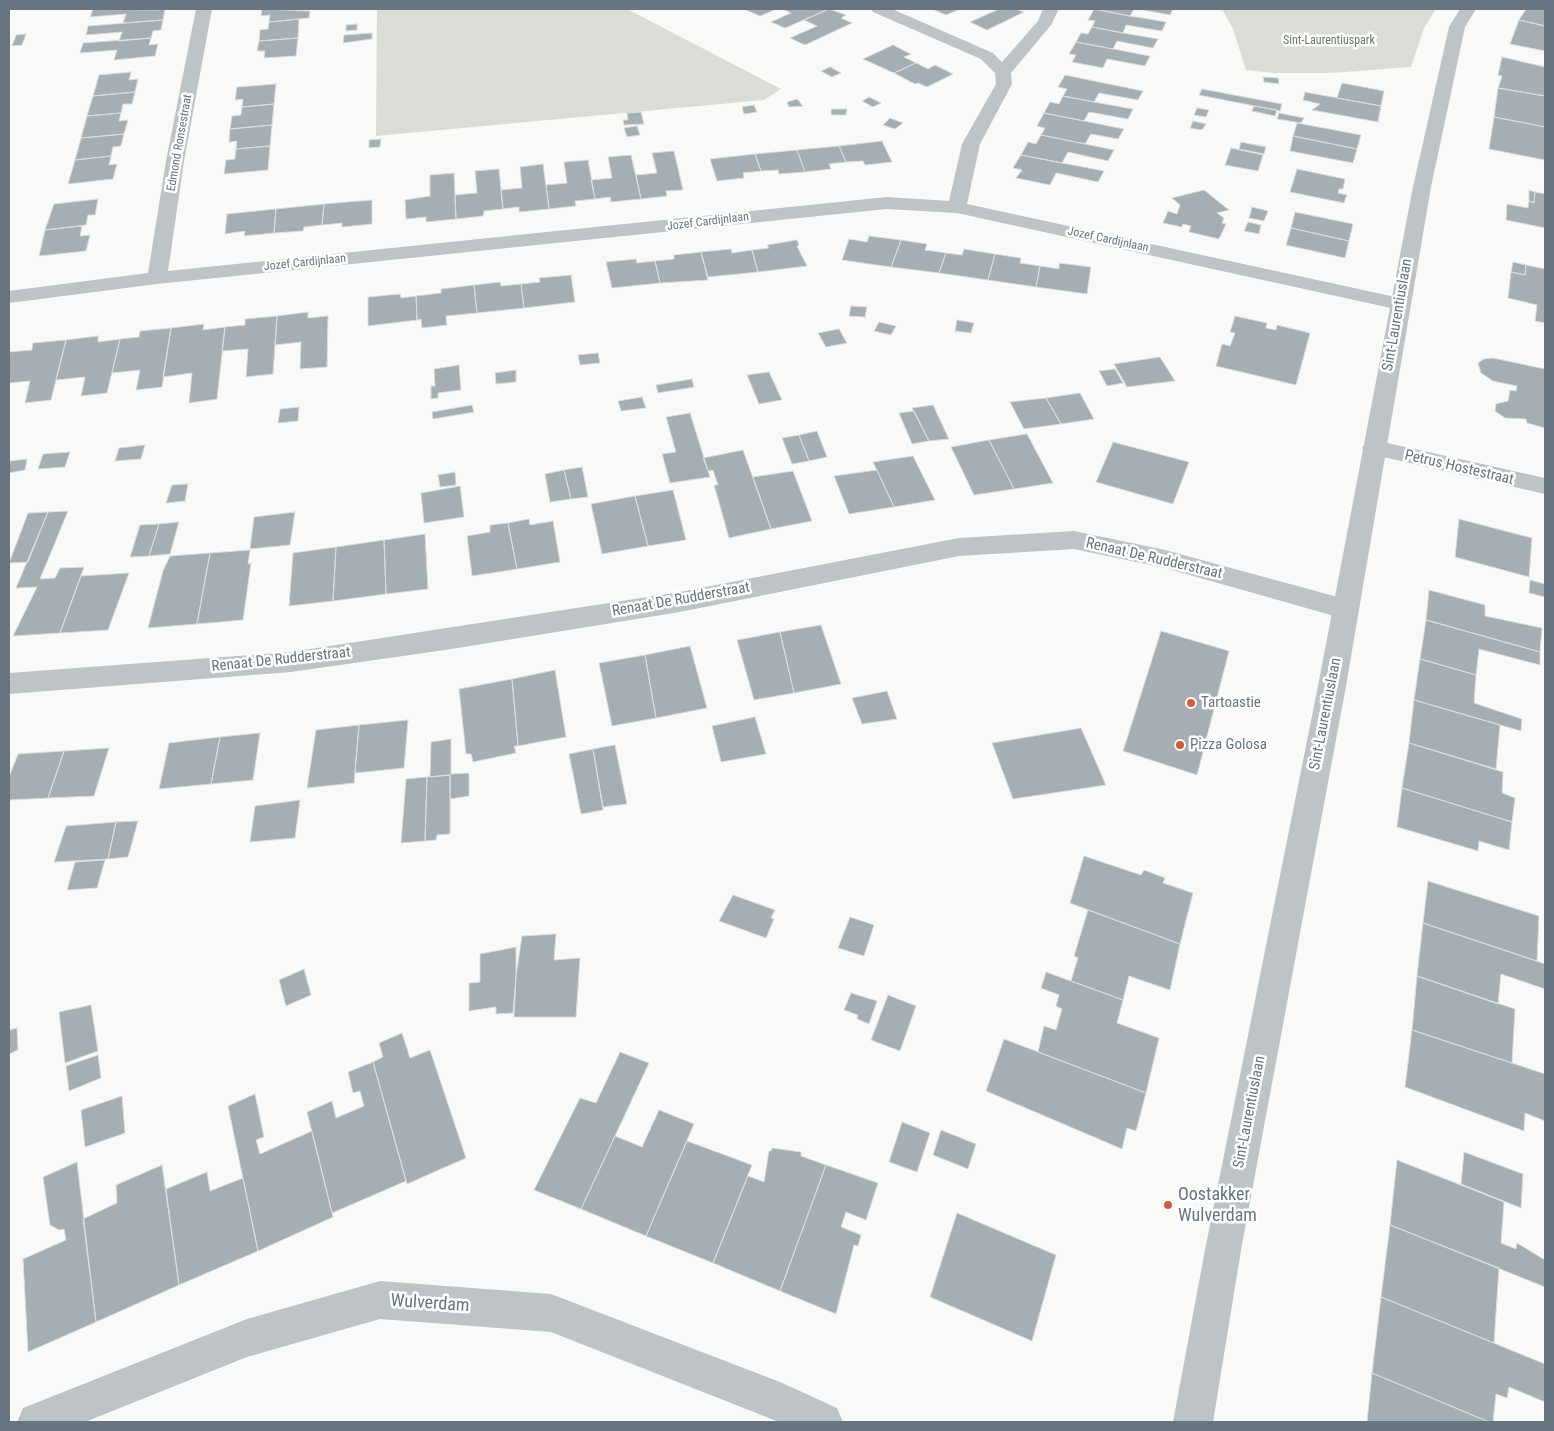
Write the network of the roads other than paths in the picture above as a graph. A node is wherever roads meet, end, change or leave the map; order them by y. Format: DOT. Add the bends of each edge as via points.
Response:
graph roads {
  1 [pos="204,9"];
  2 [pos="879,9"];
  3 [pos="1051,9"];
  4 [pos="1468,9"];
  5 [pos="1003,72"];
  6 [pos="957,208"];
  7 [pos="157,278"];
  8 [pos="9,296"];
  9 [pos="1400,304"];
  10 [pos="1374,448"];
  11 [pos="1545,486"];
  12 [pos="1346,609"];
  13 [pos="9,684"];
  14 [pos="37,1422"];
  15 [pos="823,1422"];
  16 [pos="1193,1422"];
  1 -- 7 [label="street, Edmond Ronsestraat"];
  2 -- 5 [label="street" via="987,56"];
  3 -- 5 [label="street" via="1045,22"];
  4 -- 9 [label="street, Sint-Laurentiuslaan" via="1457,27"];
  5 -- 6 [label="street" via="1004,84 971,144"];
  6 -- 7 [label="street, Jozef Cardijnlaan" via="887,203"];
  6 -- 9 [label="street, Jozef Cardijnlaan"];
  7 -- 8 [label="street, Jozef Cardijnlaan"];
  9 -- 10 [label="street, Sint-Laurentiuslaan"];
  10 -- 11 [label="street, Petrus Hostestraat"];
  10 -- 12 [label="street, Sint-Laurentiuslaan"];
  12 -- 13 [label="street, Renaat De Rudderstraat" via="1165,559 1074,540 959,547 680,602 300,660"];
  12 -- 16 [label="street, Sint-Laurentiuslaan"];
  14 -- 15 [label="street, Wulverdam" via="247,1338 380,1300 551,1312 766,1396"];
}
